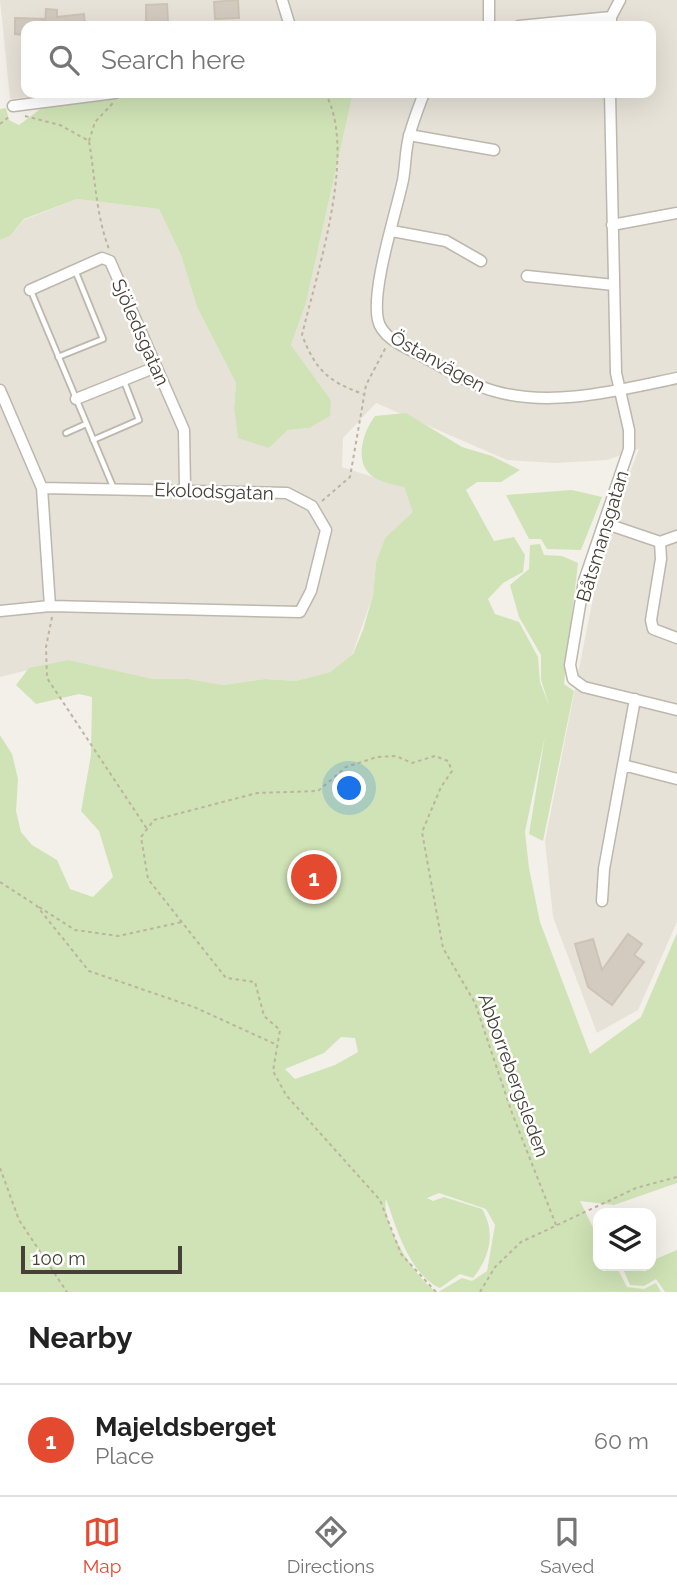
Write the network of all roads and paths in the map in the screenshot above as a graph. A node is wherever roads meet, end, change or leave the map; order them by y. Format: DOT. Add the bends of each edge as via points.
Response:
graph roads {
  1 [pos="282,0"];
  2 [pos="489,0"];
  3 [pos="620,0"];
  4 [pos="288,21"];
  5 [pos="489,21"];
  6 [pos="611,21"];
  7 [pos="51,98"];
  8 [pos="113,98"];
  9 [pos="328,98"];
  10 [pos="423,98"];
  11 [pos="610,98"];
  12 [pos="13,106"];
  13 [pos="0,124"];
  14 [pos="409,135"];
  15 [pos="89,141"];
  16 [pos="494,150"];
  17 [pos="677,213"];
  18 [pos="612,225"];
  19 [pos="392,230"];
  20 [pos="106,259"];
  21 [pos="481,261"];
  22 [pos="74,269"];
  23 [pos="527,276"];
  24 [pos="614,285"];
  25 [pos="30,290"];
  26 [pos="390,337"];
  27 [pos="58,358"];
  28 [pos="156,367"];
  29 [pos="677,378"];
  30 [pos="123,380"];
  31 [pos="0,390"];
  32 [pos="619,390"];
  33 [pos="363,394"];
  34 [pos="76,399"];
  35 [pos="86,424"];
  36 [pos="66,433"];
  37 [pos="93,440"];
  38 [pos="42,488"];
  39 [pos="185,488"];
  40 [pos="114,489"];
  41 [pos="313,508"];
  42 [pos="604,523"];
  43 [pos="677,536"];
  44 [pos="660,542"];
  45 [pos="52,606"];
  46 [pos="0,611"];
  47 [pos="677,638"];
  48 [pos="635,699"];
  49 [pos="677,710"];
  50 [pos="623,765"];
  51 [pos="677,779"];
  52 [pos="147,829"];
  53 [pos="0,882"];
  54 [pos="602,901"];
  55 [pos="36,905"];
  56 [pos="182,922"];
  57 [pos="276,1044"];
  58 [pos="0,1168"];
  59 [pos="677,1177"];
  60 [pos="556,1226"];
  61 [pos="67,1292"];
  62 [pos="436,1292"];
  63 [pos="480,1292"];
  1 -- 4 [label="street"];
  2 -- 5 [label="street"];
  3 -- 6 [label="street"];
  7 -- 12 [label="street"];
  8 -- 15 [label="path" via="95,122"];
  9 -- 33 [label="path" via="333,107 339,176 302,335 311,358 333,382"];
  10 -- 14 [label="street, Östanvägen"];
  11 -- 18 [label="street, Båtsmansgatan"];
  13 -- 15 [label="path" via="14,113 60,125"];
  14 -- 16 [label="street"];
  14 -- 19 [label="street, Östanvägen"];
  15 -- 20 [label="path" via="99,224 110,250"];
  17 -- 18 [label="street"];
  18 -- 24 [label="street, Båtsmansgatan"];
  19 -- 21 [label="street" via="446,241"];
  19 -- 26 [label="street, Östanvägen" via="378,305 378,322"];
  20 -- 22 [label="street, Sjöledsgatan"];
  20 -- 28 [label="street, Sjöledsgatan"];
  22 -- 25 [label="street, Sjöledsgatan"];
  22 -- 27 [label="lane" via="103,339"];
  23 -- 24 [label="street"];
  24 -- 32 [label="street, Båtsmansgatan"];
  25 -- 27 [label="lane"];
  26 -- 32 [label="street, Östanvägen" via="492,390 541,398"];
  26 -- 33 [label="path"];
  27 -- 34 [label="lane"];
  28 -- 30 [label="street"];
  28 -- 39 [label="street, Sjöledsgatan" via="184,430"];
  29 -- 32 [label="street, Östanvägen"];
  30 -- 34 [label="street"];
  30 -- 37 [label="lane" via="139,420"];
  31 -- 38 [label="street"];
  32 -- 42 [label="street, Båtsmansgatan" via="629,449"];
  33 -- 41 [label="path" via="350,477"];
  34 -- 35 [label="lane"];
  35 -- 36 [label="lane"];
  35 -- 37 [label="lane"];
  37 -- 40 [label="lane"];
  38 -- 40 [label="street, Ekolodsgatan"];
  38 -- 45 [label="street"];
  39 -- 40 [label="street, Ekolodsgatan"];
  39 -- 41 [label="street, Ekolodsgatan" via="287,493"];
  41 -- 45 [label="street" via="326,530 311,591 300,612"];
  42 -- 44 [label="street"];
  42 -- 48 [label="street, Båtsmansgatan" via="584,581 570,665 573,679 584,687"];
  43 -- 44 [label="street"];
  44 -- 47 [label="street" via="651,620 659,634"];
  45 -- 46 [label="street"];
  45 -- 52 [label="path" via="47,678"];
  48 -- 49 [label="street, Båtsmansgatan"];
  48 -- 50 [label="street"];
  50 -- 51 [label="street"];
  50 -- 54 [label="street"];
  52 -- 56 [label="path" via="141,837 148,879"];
  52 -- 60 [label="path, Abborrebergsleden" via="154,820 257,793 318,791 346,767 377,757 396,756 412,763 435,755 448,761 452,771 422,832 443,948 475,1003"];
  53 -- 55 [label="path"];
  55 -- 56 [label="path" via="75,930 118,936"];
  55 -- 57 [label="path" via="89,971 194,1007"];
  56 -- 57 [label="path" via="226,978 255,982 264,1016 280,1030"];
  57 -- 62 [label="path" via="273,1071 286,1095 380,1200 401,1254"];
  58 -- 61 [label="path" via="19,1220"];
  59 -- 60 [label="path" via="636,1188"];
  60 -- 63 [label="path" via="521,1242 495,1267"];
}
